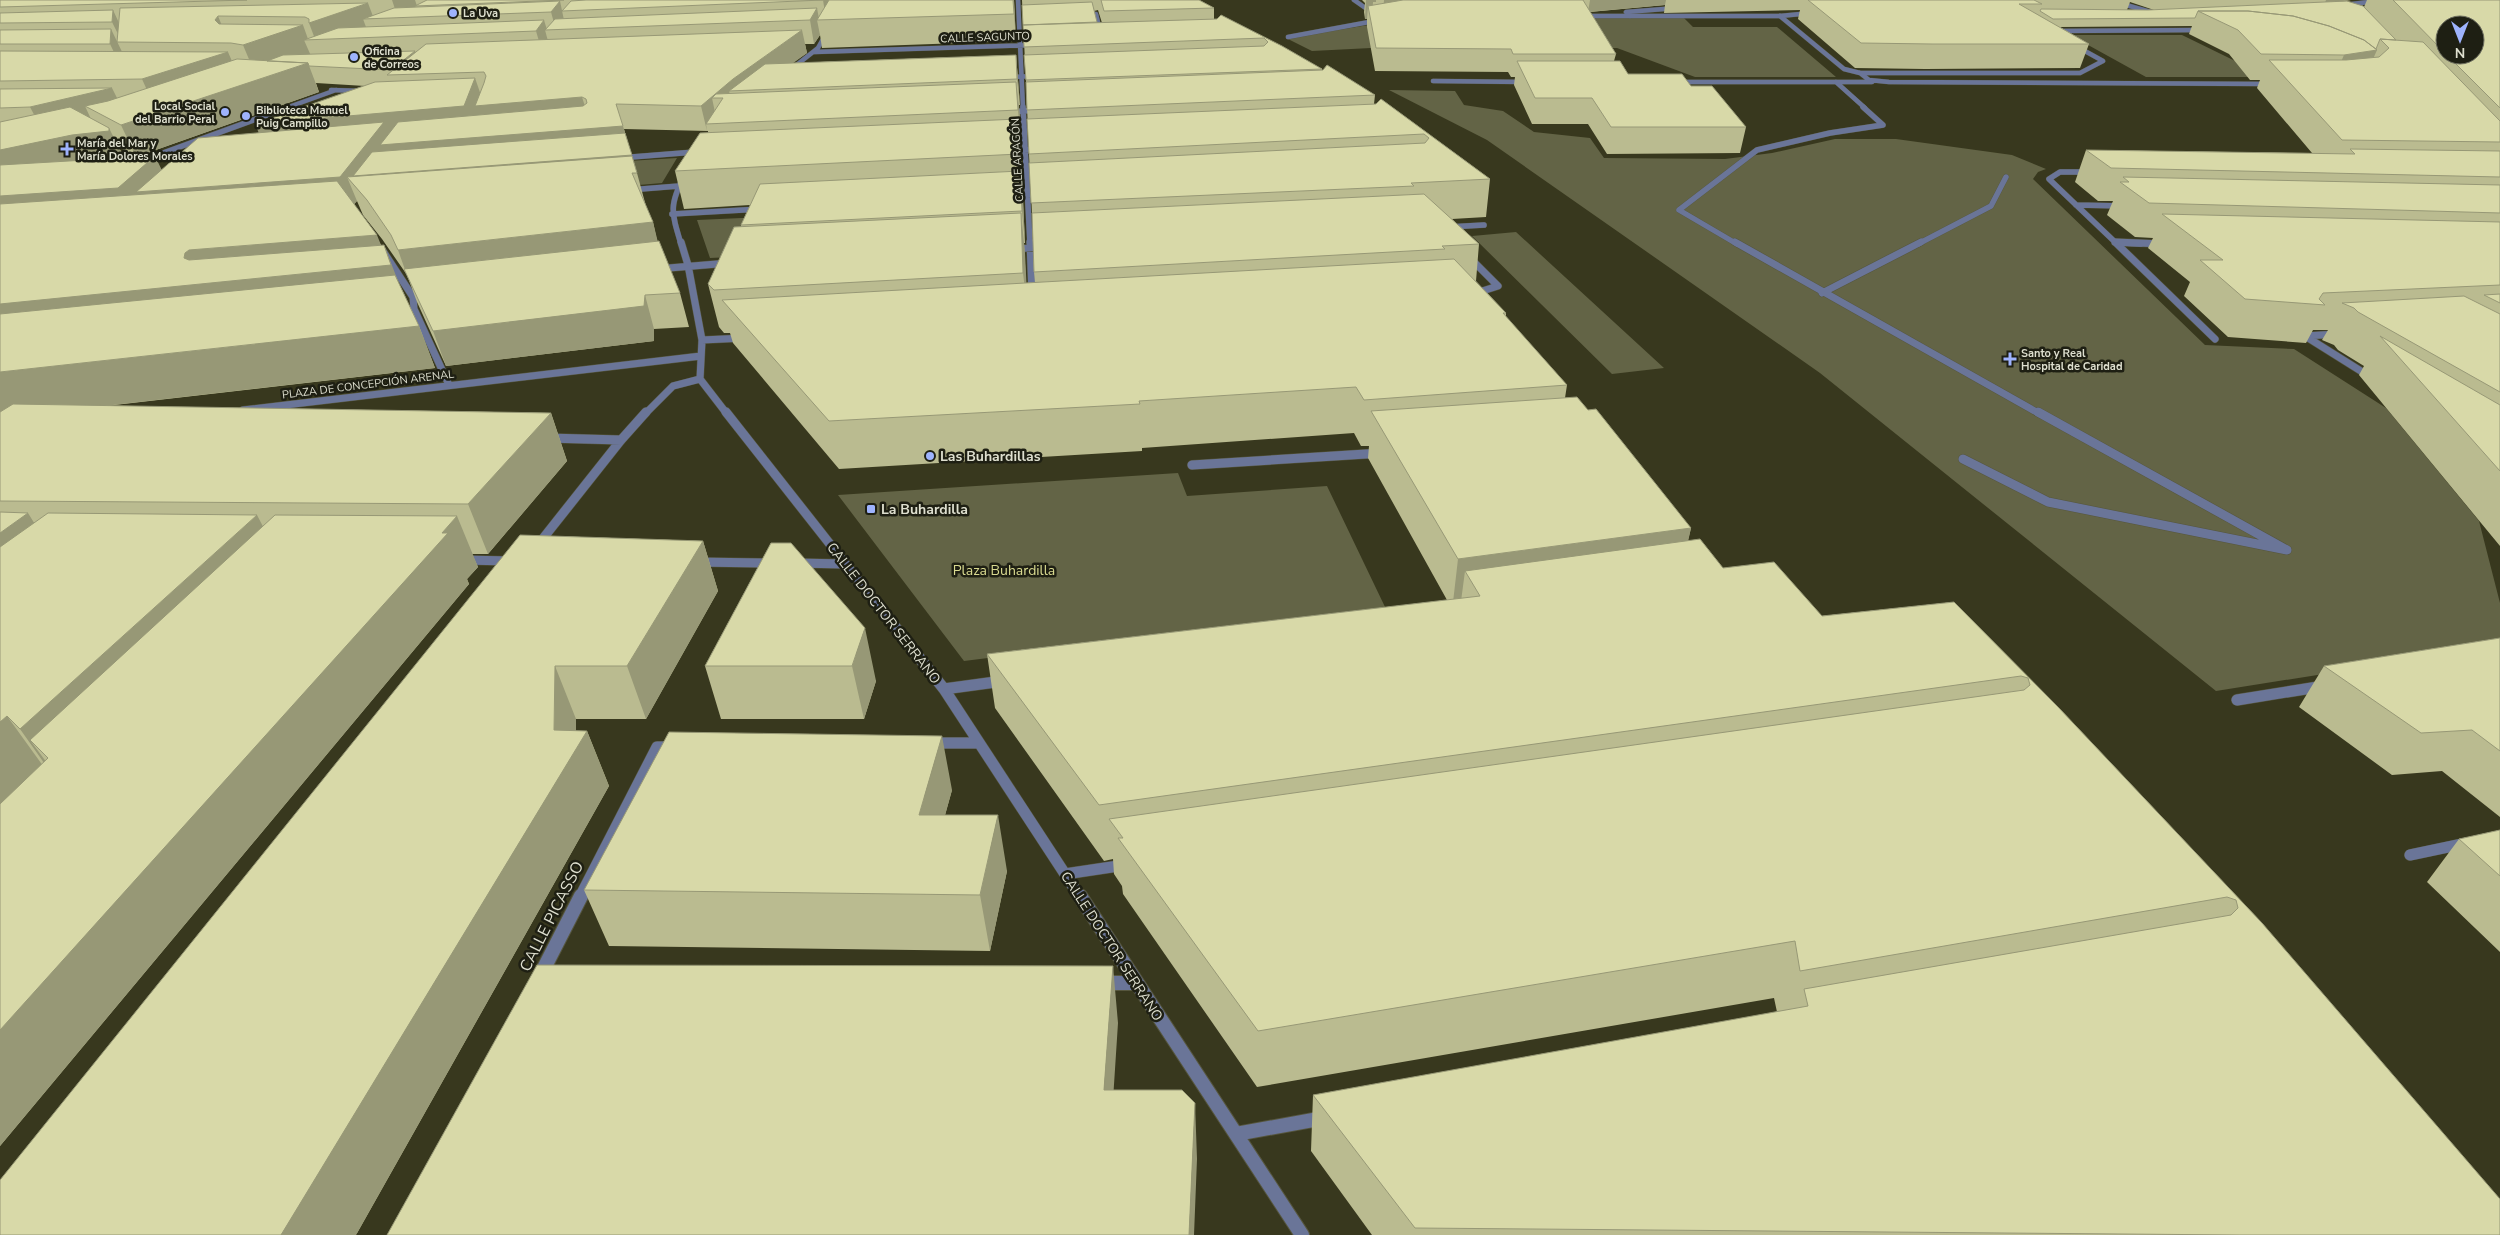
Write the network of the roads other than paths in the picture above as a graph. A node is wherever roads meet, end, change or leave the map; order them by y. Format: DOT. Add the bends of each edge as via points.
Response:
graph roads {
  1 [pos="1018,0"];
  2 [pos="1354,0"];
  3 [pos="2109,0"];
  4 [pos="2381,1"];
  5 [pos="2344,5"];
  6 [pos="1373,6"];
  7 [pos="2337,6"];
  8 [pos="1364,7"];
  9 [pos="1684,7"];
  10 [pos="2362,10"];
  11 [pos="1818,13"];
  12 [pos="2138,14"];
  13 [pos="1077,15"];
  14 [pos="1030,16"];
  15 [pos="1569,16"];
  16 [pos="1630,16"];
  17 [pos="1780,16"];
  18 [pos="1020,17"];
  19 [pos="1390,19"];
  20 [pos="1382,20"];
  21 [pos="820,27"];
  22 [pos="2210,30"];
  23 [pos="1288,37"];
  24 [pos="2064,40"];
  25 [pos="1103,43"];
  26 [pos="2071,44"];
  27 [pos="1040,45"];
  28 [pos="1022,46"];
  29 [pos="813,50"];
  30 [pos="1860,73"];
  31 [pos="784,75"];
  32 [pos="1023,76"];
  33 [pos="1042,76"];
  34 [pos="994,77"];
  35 [pos="1433,82"];
  36 [pos="1532,82"];
  37 [pos="1669,82"];
  38 [pos="1836,82"];
  39 [pos="1889,82"];
  40 [pos="2274,84"];
  41 [pos="318,89"];
  42 [pos="336,90"];
  43 [pos="372,91"];
  44 [pos="1045,110"];
  45 [pos="1025,111"];
  46 [pos="995,112"];
  47 [pos="702,145"];
  48 [pos="1046,149"];
  49 [pos="1027,150"];
  50 [pos="997,151"];
  51 [pos="607,159"];
  52 [pos="693,159"];
  53 [pos="138,163"];
  54 [pos="2099,172"];
  55 [pos="2006,176"];
  56 [pos="679,186"];
  57 [pos="620,191"];
  58 [pos="1048,194"];
  59 [pos="1028,195"];
  60 [pos="999,197"];
  61 [pos="2076,205"];
  62 [pos="2136,206"];
  63 [pos="771,209"];
  64 [pos="672,214"];
  65 [pos="1484,225"];
  66 [pos="1446,234"];
  67 [pos="376,241"];
  68 [pos="2116,243"];
  69 [pos="2175,245"];
  70 [pos="1051,247"];
  71 [pos="1031,248"];
  72 [pos="1002,249"];
  73 [pos="1465,254"];
  74 [pos="737,262"];
  75 [pos="688,265"];
  76 [pos="649,270"];
  77 [pos="402,278"];
  78 [pos="392,279"];
  79 [pos="1822,293"];
  80 [pos="1472,294"];
  81 [pos="1462,295"];
  82 [pos="423,296"];
  83 [pos="413,297"];
  84 [pos="1479,301"];
  85 [pos="1032,302"];
  86 [pos="414,309"];
  87 [pos="404,310"];
  88 [pos="2345,334"];
  89 [pos="751,337"];
  90 [pos="2215,339"];
  91 [pos="702,340"];
  92 [pos="701,356"];
  93 [pos="700,379"];
  94 [pos="2384,384"];
  95 [pos="450,385"];
  96 [pos="230,411"];
  97 [pos="535,438"];
  98 [pos="621,440"];
  99 [pos="1388,452"];
  100 [pos="1963,459"];
  101 [pos="1192,465"];
  102 [pos="457,560"];
  103 [pos="681,562"];
  104 [pos="845,564"];
  105 [pos="1012,679"];
  106 [pos="2334,684"];
  107 [pos="944,689"];
  108 [pos="2237,700"];
  109 [pos="979,743"];
  110 [pos="920,744"];
  111 [pos="686,747"];
  112 [pos="2482,840"];
  113 [pos="2410,855"];
  114 [pos="1133,864"];
  115 [pos="1065,874"];
  116 [pos="1087,983"];
  117 [pos="1136,983"];
  118 [pos="556,984"];
  119 [pos="1333,1117"];
  120 [pos="1236,1134"];
  121 [pos="1302,1235"];
  1 -- 18 [label="street, CALLE ARAGÓN"];
  2 -- 8 [label="street"];
  3 -- 12 [label="street" via="2158,14"];
  4 -- 5 [label="street"];
  5 -- 7 [label="street"];
  5 -- 10 [label="street"];
  6 -- 8 [label="street"];
  8 -- 20 [label="street"];
  9 -- 16 [label="street" via="1626,12"];
  11 -- 17 [label="street"];
  13 -- 25 [label="street" via="1096,14"];
  14 -- 18 [label="street"];
  15 -- 16 [label="street"];
  16 -- 17 [label="street"];
  17 -- 30 [label="street" via="1844,69"];
  18 -- 28 [label="street, CALLE ARAGÓN"];
  19 -- 20 [label="street"];
  20 -- 23 [label="street"];
  21 -- 29 [label="street" via="830,27"];
  22 -- 24 [label="street" via="2048,31"];
  26 -- 30 [label="street" via="2102,61 2080,73"];
  27 -- 28 [label="street, CALLE SAGUNTO"];
  28 -- 29 [label="street, CALLE SAGUNTO"];
  28 -- 32 [label="street, CALLE ARAGÓN"];
  29 -- 31 [label="street"];
  30 -- 39 [label="street" via="1869,80"];
  32 -- 33 [label="street"];
  32 -- 34 [label="street"];
  32 -- 45 [label="street, CALLE ARAGÓN"];
  35 -- 36 [label="street"];
  37 -- 38 [label="street"];
  38 -- 39 [label="street"];
  38 -- 79 [label="street" via="1883,125 1756,150 1679,210"];
  39 -- 40 [label="street"];
  41 -- 42 [label="street"];
  42 -- 43 [label="street"];
  42 -- 53 [label="street"];
  44 -- 45 [label="street"];
  45 -- 46 [label="street"];
  45 -- 49 [label="street, CALLE ARAGÓN"];
  47 -- 52 [label="street"];
  48 -- 49 [label="street"];
  49 -- 50 [label="street"];
  49 -- 59 [label="street, CALLE ARAGÓN"];
  51 -- 52 [label="street"];
  52 -- 56 [label="street"];
  54 -- 61 [label="street" via="2060,172 2048,179"];
  55 -- 79 [label="street" via="1991,206"];
  56 -- 57 [label="street"];
  56 -- 64 [label="street" via="674,195"];
  58 -- 59 [label="street"];
  59 -- 60 [label="street"];
  59 -- 71 [label="street, CALLE ARAGÓN"];
  61 -- 62 [label="street"];
  61 -- 68 [label="street"];
  63 -- 64 [label="street"];
  64 -- 75 [label="street"];
  65 -- 66 [label="street" via="1439,227"];
  67 -- 77 [label="street"];
  68 -- 69 [label="street"];
  68 -- 90 [label="street"];
  70 -- 71 [label="street"];
  71 -- 72 [label="street"];
  71 -- 85 [label="street, CALLE ARAGÓN"];
  73 -- 80 [label="street" via="1498,286"];
  74 -- 75 [label="street"];
  75 -- 76 [label="street"];
  75 -- 91 [label="street"];
  77 -- 78 [label="street"];
  77 -- 83 [label="street"];
  79 -- 100 [label="street" via="2287,550 2048,502"];
  80 -- 81 [label="street"];
  80 -- 84 [label="street"];
  82 -- 83 [label="street"];
  83 -- 86 [label="street"];
  86 -- 87 [label="street"];
  86 -- 95 [label="street"];
  88 -- 94 [label="street" via="2305,336"];
  89 -- 91 [label="street"];
  91 -- 92 [label="street"];
  92 -- 93 [label="street"];
  92 -- 95 [label="street, PLAZA DE CONCEPCIÓN ARENAL"];
  93 -- 98 [label="street" via="673,386"];
  93 -- 104 [label="street, CALLE DOCTOR SERRANO"];
  95 -- 96 [label="street, PLAZA DE CONCEPCIÓN ARENAL"];
  97 -- 98 [label="street"];
  98 -- 102 [label="street" via="526,561"];
  99 -- 101 [label="street"];
  103 -- 104 [label="street"];
  104 -- 107 [label="street, CALLE DOCTOR SERRANO"];
  105 -- 107 [label="street"];
  106 -- 108 [label="street"];
  107 -- 109 [label="street, CALLE DOCTOR SERRANO"];
  109 -- 110 [label="street"];
  109 -- 115 [label="street, CALLE DOCTOR SERRANO"];
  111 -- 118 [label="street, CALLE PICASSO" via="657,747 534,988"];
  112 -- 113 [label="street"];
  114 -- 115 [label="street"];
  115 -- 117 [label="street, CALLE DOCTOR SERRANO"];
  116 -- 117 [label="street"];
  117 -- 120 [label="street, CALLE DOCTOR SERRANO"];
  119 -- 120 [label="street"];
  120 -- 121 [label="street, CALLE DOCTOR SERRANO"];
}
